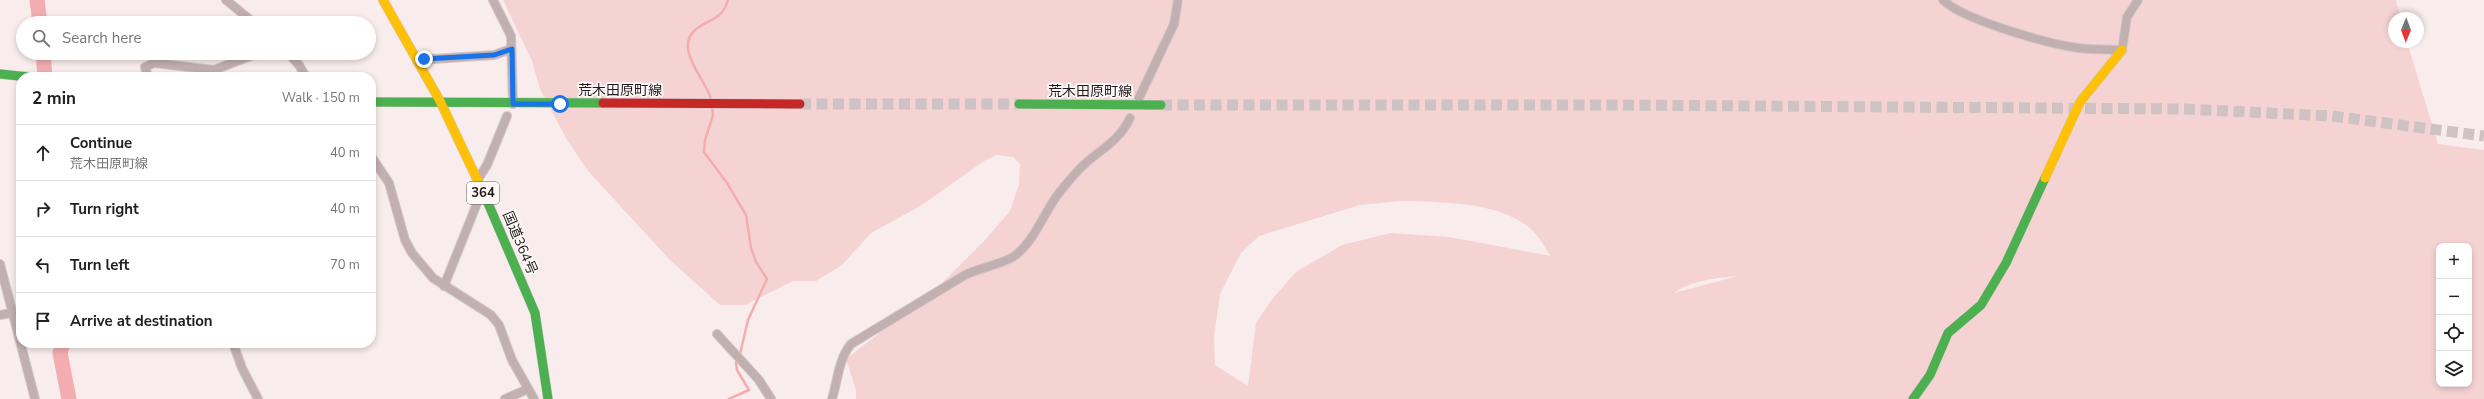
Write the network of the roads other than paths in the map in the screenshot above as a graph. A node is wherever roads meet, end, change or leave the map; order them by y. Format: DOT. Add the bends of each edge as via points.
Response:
graph roads {
  1 [pos="226,0"];
  2 [pos="383,0"];
  3 [pos="493,0"];
  4 [pos="1178,0"];
  5 [pos="1943,0"];
  6 [pos="2138,0"];
  7 [pos="245,16"];
  8 [pos="512,49"];
  9 [pos="2122,50"];
  10 [pos="240,60"];
  11 [pos="294,60"];
  12 [pos="418,60"];
  13 [pos="146,72"];
  14 [pos="303,72"];
  15 [pos="4,74"];
  16 [pos="16,75"];
  17 [pos="1139,98"];
  18 [pos="440,101"];
  19 [pos="376,102"];
  20 [pos="513,104"];
  21 [pos="800,104"];
  22 [pos="1019,104"];
  23 [pos="1161,105"];
  24 [pos="507,116"];
  25 [pos="1130,118"];
  26 [pos="376,164"];
  27 [pos="478,179"];
  28 [pos="482,191"];
  29 [pos="0,264"];
  30 [pos="444,286"];
  31 [pos="11,313"];
  32 [pos="0,315"];
  33 [pos="16,331"];
  34 [pos="717,334"];
  35 [pos="21,348"];
  36 [pos="235,348"];
  37 [pos="528,389"];
  38 [pos="35,399"];
  39 [pos="258,399"];
  40 [pos="505,399"];
  41 [pos="534,399"];
  42 [pos="548,399"];
  43 [pos="771,399"];
  44 [pos="832,399"];
  45 [pos="1913,399"];
  1 -- 7 [label="street"];
  2 -- 12 [label="main road, 国道364号 / 364"];
  3 -- 8 [label="street" via="511,36"];
  4 -- 17 [label="street" via="1174,24"];
  5 -- 9 [label="street" via="1949,6 1966,14 2049,43 2079,48"];
  6 -- 9 [label="street" via="2127,17"];
  8 -- 12 [label="street" via="494,55"];
  8 -- 20 [label="street"];
  9 -- 45 [label="main road" via="2080,102 2006,263 1981,305 1948,333 1930,375"];
  10 -- 13 [label="street" via="214,70 154,63 144,67"];
  11 -- 14 [label="street"];
  12 -- 18 [label="main road, 国道364号 / 364"];
  15 -- 16 [label="main road"];
  18 -- 19 [label="main road, 荒木田原町線"];
  18 -- 20 [label="main road, 荒木田原町線"];
  18 -- 27 [label="main road, 国道364号 / 364"];
  20 -- 21 [label="main road, 荒木田原町線"];
  22 -- 23 [label="main road, 荒木田原町線"];
  24 -- 27 [label="street" via="487,165"];
  25 -- 44 [label="street" via="1125,129 1112,144 1088,161 1068,183 1013,257 980,267 950,283 851,344 841,361"];
  26 -- 30 [label="street" via="389,183 412,253 433,278"];
  27 -- 28 [label="main road, 国道364号 / 364"];
  28 -- 30 [label="street"];
  28 -- 42 [label="main road, 国道364号 / 364" via="535,313"];
  29 -- 31 [label="street"];
  30 -- 37 [label="street" via="491,315 499,325 512,360"];
  31 -- 32 [label="street"];
  31 -- 33 [label="street"];
  34 -- 43 [label="street" via="759,380"];
  35 -- 38 [label="street"];
  36 -- 39 [label="street"];
  37 -- 40 [label="street"];
  37 -- 41 [label="street"];
}
